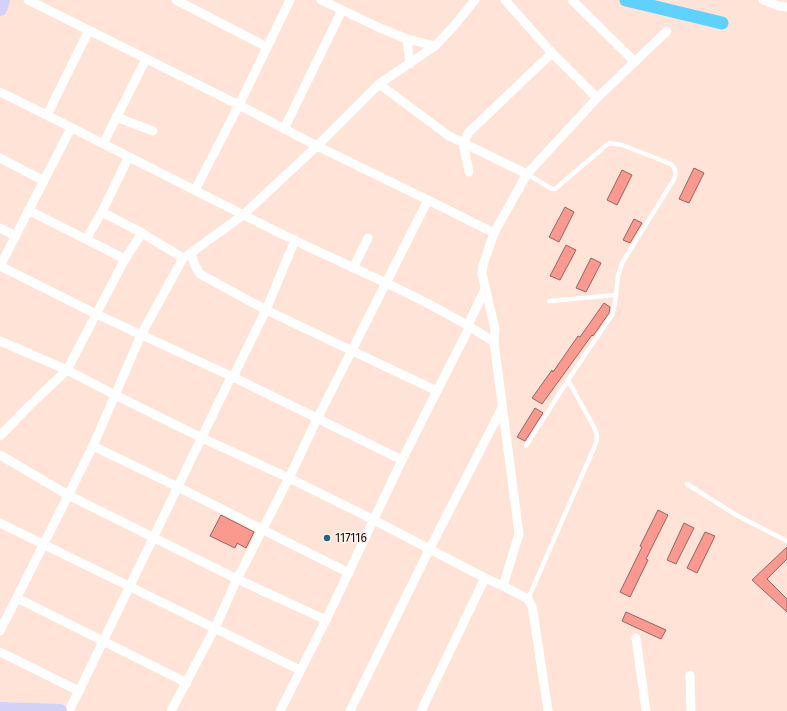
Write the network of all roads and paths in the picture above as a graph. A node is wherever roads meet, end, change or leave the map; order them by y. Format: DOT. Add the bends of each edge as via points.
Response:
graph roads {
  1 [pos="3,0"];
  2 [pos="28,0"];
  3 [pos="176,0"];
  4 [pos="290,0"];
  5 [pos="321,0"];
  6 [pos="475,0"];
  7 [pos="505,0"];
  8 [pos="572,0"];
  9 [pos="763,0"];
  10 [pos="787,7"];
  11 [pos="0,9"];
  12 [pos="342,10"];
  13 [pos="89,30"];
  14 [pos="667,31"];
  15 [pos="407,39"];
  16 [pos="435,46"];
  17 [pos="267,47"];
  18 [pos="552,53"];
  19 [pos="146,59"];
  20 [pos="635,62"];
  21 [pos="410,64"];
  22 [pos="379,84"];
  23 [pos="0,92"];
  24 [pos="597,98"];
  25 [pos="239,106"];
  26 [pos="47,116"];
  27 [pos="116,117"];
  28 [pos="71,128"];
  29 [pos="284,129"];
  30 [pos="153,130"];
  31 [pos="463,143"];
  32 [pos="103,144"];
  33 [pos="316,146"];
  34 [pos="0,158"];
  35 [pos="128,158"];
  36 [pos="469,172"];
  37 [pos="527,174"];
  38 [pos="44,181"];
  39 [pos="196,190"];
  40 [pos="428,200"];
  41 [pos="28,210"];
  42 [pos="102,212"];
  43 [pos="243,215"];
  44 [pos="0,228"];
  45 [pos="142,233"];
  46 [pos="494,234"];
  47 [pos="15,236"];
  48 [pos="368,238"];
  49 [pos="86,239"];
  50 [pos="294,240"];
  51 [pos="192,253"];
  52 [pos="126,258"];
  53 [pos="183,258"];
  54 [pos="0,266"];
  55 [pos="353,268"];
  56 [pos="387,282"];
  57 [pos="485,289"];
  58 [pos="616,295"];
  59 [pos="549,301"];
  60 [pos="266,310"];
  61 [pos="96,314"];
  62 [pos="469,326"];
  63 [pos="141,335"];
  64 [pos="0,341"];
  65 [pos="494,342"];
  66 [pos="351,351"];
  67 [pos="67,370"];
  68 [pos="233,377"];
  69 [pos="568,380"];
  70 [pos="437,391"];
  71 [pos="115,395"];
  72 [pos="502,408"];
  73 [pos="317,419"];
  74 [pos="0,436"];
  75 [pos="202,438"];
  76 [pos="92,446"];
  77 [pos="526,446"];
  78 [pos="0,455"];
  79 [pos="402,460"];
  80 [pos="289,478"];
  81 [pos="687,484"];
  82 [pos="178,487"];
  83 [pos="68,495"];
  84 [pos="374,520"];
  85 [pos="0,523"];
  86 [pos="263,529"];
  87 [pos="154,537"];
  88 [pos="787,541"];
  89 [pos="43,545"];
  90 [pos="430,548"];
  91 [pos="349,573"];
  92 [pos="485,578"];
  93 [pos="237,579"];
  94 [pos="503,586"];
  95 [pos="130,587"];
  96 [pos="17,598"];
  97 [pos="528,599"];
  98 [pos="326,620"];
  99 [pos="215,628"];
  100 [pos="0,631"];
  101 [pos="636,638"];
  102 [pos="103,641"];
  103 [pos="0,652"];
  104 [pos="300,670"];
  105 [pos="690,675"];
  106 [pos="187,683"];
  107 [pos="79,691"];
  108 [pos="0,709"];
  109 [pos="60,711"];
  110 [pos="69,711"];
  111 [pos="171,711"];
  112 [pos="280,711"];
  113 [pos="350,711"];
  114 [pos="421,711"];
  115 [pos="548,711"];
  116 [pos="646,711"];
  117 [pos="691,711"];
  1 -- 11 [label="main road"];
  2 -- 13 [label="street"];
  3 -- 17 [label="street"];
  4 -- 17 [label="street"];
  5 -- 12 [label="street"];
  6 -- 16 [label="street"];
  7 -- 18 [label="street"];
  8 -- 20 [label="street"];
  9 -- 10 [label="street"];
  12 -- 15 [label="street"];
  12 -- 29 [label="street"];
  13 -- 19 [label="street"];
  13 -- 26 [label="street"];
  14 -- 20 [label="street"];
  15 -- 16 [label="street"];
  15 -- 21 [label="street"];
  16 -- 21 [label="street"];
  17 -- 25 [label="street"];
  18 -- 24 [label="street"];
  18 -- 31 [label="street" via="470,132"];
  19 -- 25 [label="street"];
  19 -- 27 [label="street"];
  20 -- 24 [label="street"];
  21 -- 22 [label="street"];
  22 -- 31 [label="street" via="449,136"];
  22 -- 33 [label="street"];
  23 -- 26 [label="street"];
  24 -- 37 [label="street"];
  25 -- 29 [label="street"];
  25 -- 39 [label="street"];
  26 -- 28 [label="street"];
  27 -- 30 [label="street"];
  27 -- 32 [label="street"];
  28 -- 32 [label="street"];
  28 -- 38 [label="street"];
  29 -- 33 [label="street"];
  31 -- 36 [label="street"];
  31 -- 37 [label="street"];
  32 -- 35 [label="street"];
  33 -- 40 [label="street"];
  33 -- 43 [label="street"];
  34 -- 38 [label="street"];
  35 -- 39 [label="street"];
  35 -- 42 [label="street"];
  37 -- 46 [label="street"];
  37 -- 58 [label="lane" via="555,190 609,143 622,145 672,164 675,168 672,184 622,263"];
  38 -- 41 [label="street"];
  39 -- 43 [label="street"];
  40 -- 46 [label="street"];
  40 -- 56 [label="street"];
  41 -- 47 [label="street"];
  41 -- 49 [label="street"];
  42 -- 45 [label="street"];
  42 -- 49 [label="street"];
  43 -- 50 [label="street"];
  43 -- 51 [label="street"];
  44 -- 47 [label="street"];
  45 -- 52 [label="street"];
  45 -- 53 [label="street"];
  46 -- 57 [label="street" via="483,265"];
  47 -- 54 [label="street"];
  48 -- 55 [label="street"];
  49 -- 52 [label="street"];
  50 -- 55 [label="street"];
  50 -- 60 [label="street"];
  51 -- 53 [label="street"];
  51 -- 60 [label="street" via="200,274"];
  52 -- 61 [label="street"];
  53 -- 63 [label="street"];
  54 -- 61 [label="street"];
  55 -- 56 [label="street"];
  56 -- 62 [label="street"];
  56 -- 66 [label="street"];
  57 -- 62 [label="street"];
  57 -- 65 [label="street" via="495,329"];
  58 -- 59 [label="lane"];
  58 -- 69 [label="lane" via="614,310 609,320"];
  60 -- 66 [label="street"];
  60 -- 68 [label="street"];
  61 -- 63 [label="street"];
  61 -- 67 [label="street"];
  62 -- 65 [label="street"];
  62 -- 70 [label="street"];
  63 -- 68 [label="street"];
  63 -- 71 [label="street"];
  64 -- 67 [label="street"];
  65 -- 72 [label="street"];
  66 -- 70 [label="street"];
  66 -- 73 [label="street"];
  67 -- 71 [label="street"];
  67 -- 74 [label="street"];
  68 -- 73 [label="street"];
  68 -- 75 [label="street"];
  69 -- 77 [label="lane"];
  69 -- 97 [label="lane" via="597,437"];
  70 -- 79 [label="street"];
  71 -- 75 [label="street"];
  71 -- 76 [label="street"];
  72 -- 90 [label="street"];
  72 -- 94 [label="street" via="519,534"];
  73 -- 79 [label="street"];
  73 -- 80 [label="street"];
  75 -- 80 [label="street"];
  75 -- 82 [label="street"];
  76 -- 82 [label="street"];
  76 -- 83 [label="street"];
  78 -- 83 [label="street"];
  79 -- 84 [label="street"];
  80 -- 84 [label="street"];
  80 -- 86 [label="street"];
  81 -- 88 [label="lane" via="736,516"];
  82 -- 86 [label="street"];
  82 -- 87 [label="street"];
  83 -- 87 [label="street"];
  83 -- 89 [label="street"];
  84 -- 90 [label="street"];
  84 -- 91 [label="street"];
  85 -- 89 [label="street"];
  86 -- 91 [label="street"];
  86 -- 93 [label="street"];
  87 -- 93 [label="street"];
  87 -- 95 [label="street"];
  89 -- 95 [label="street"];
  89 -- 96 [label="street"];
  90 -- 92 [label="street"];
  90 -- 113 [label="street"];
  91 -- 98 [label="street"];
  92 -- 94 [label="street"];
  92 -- 114 [label="street"];
  93 -- 98 [label="street"];
  93 -- 99 [label="street"];
  94 -- 97 [label="street"];
  95 -- 99 [label="street"];
  95 -- 102 [label="street"];
  96 -- 100 [label="street"];
  96 -- 102 [label="street"];
  97 -- 115 [label="street" via="534,618"];
  98 -- 104 [label="street"];
  99 -- 104 [label="street"];
  99 -- 106 [label="street"];
  101 -- 116 [label="street"];
  102 -- 106 [label="street"];
  102 -- 107 [label="street"];
  103 -- 107 [label="street"];
  104 -- 112 [label="street"];
  105 -- 117 [label="street"];
  106 -- 111 [label="street"];
  107 -- 110 [label="street"];
  108 -- 109 [label="main road"];
}
